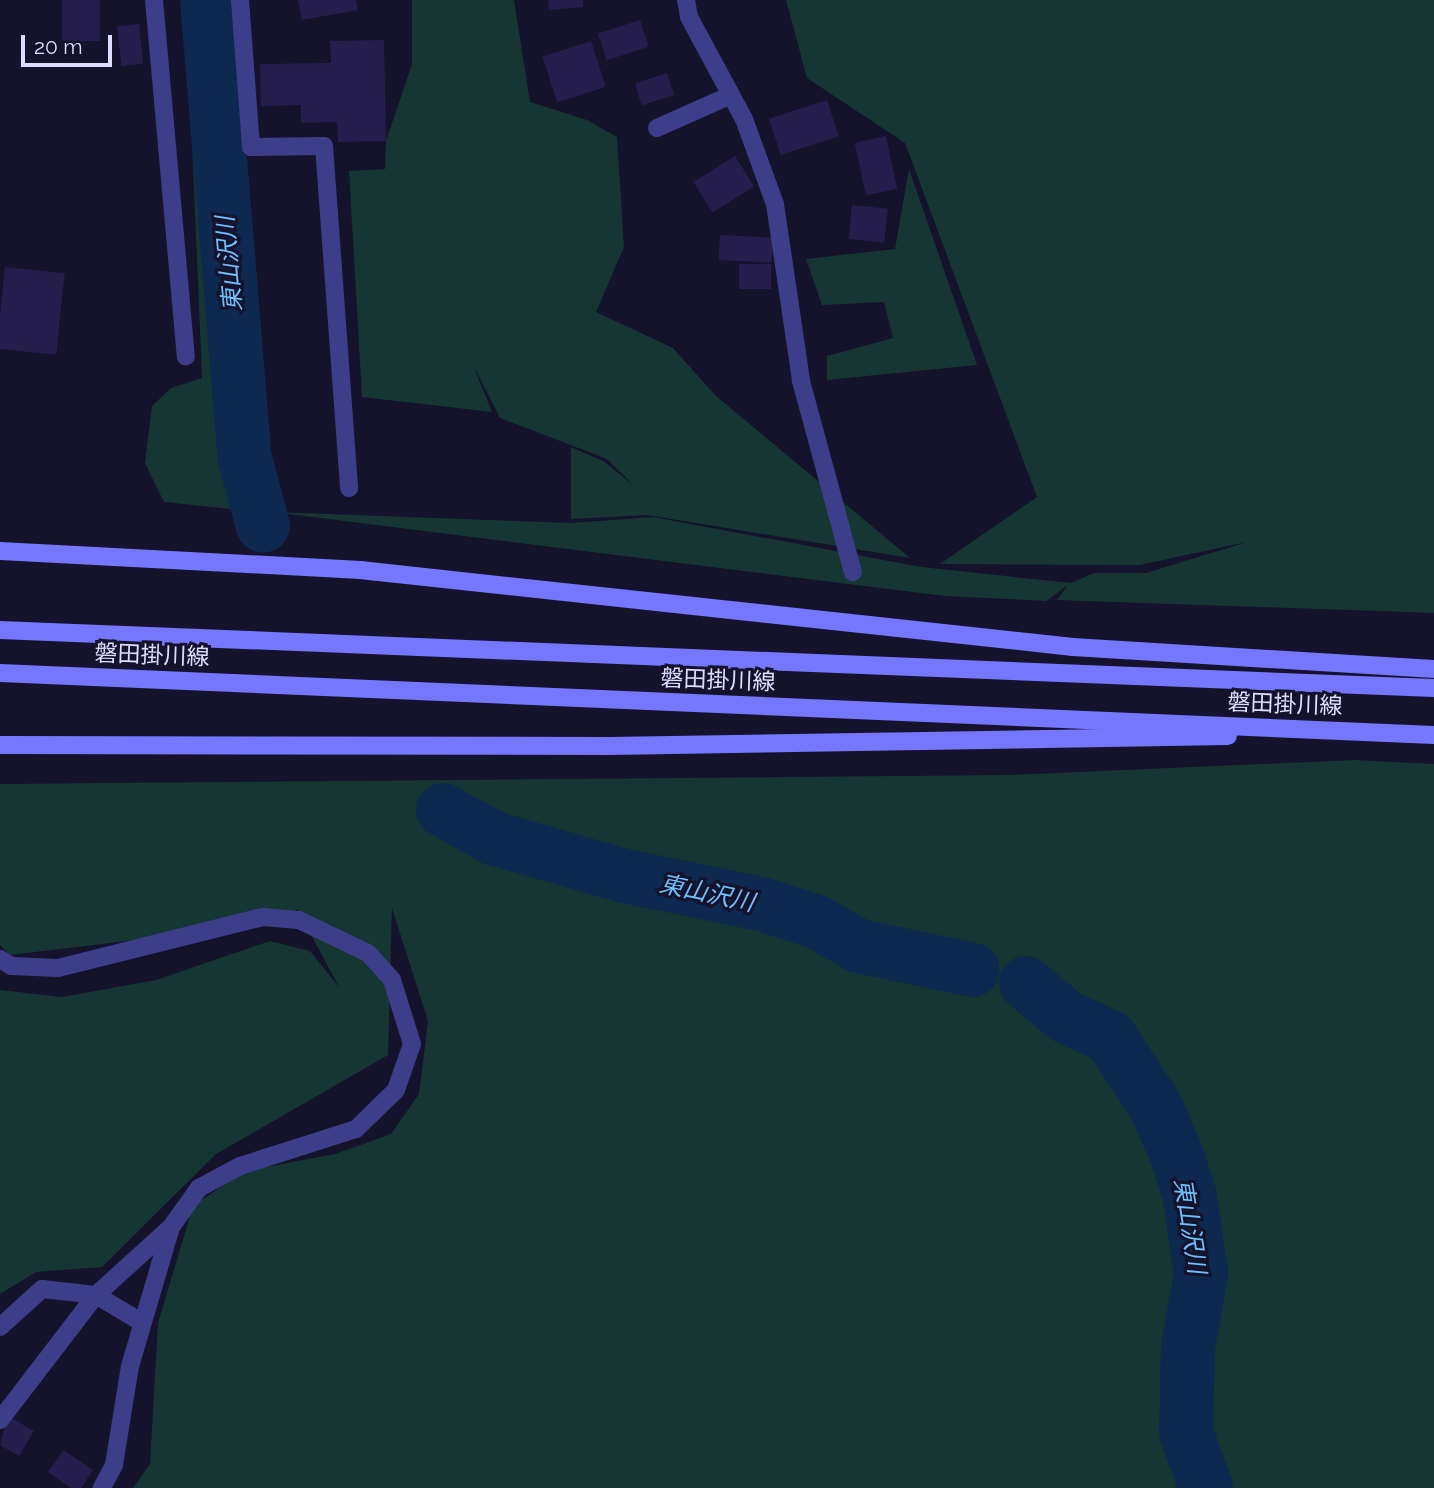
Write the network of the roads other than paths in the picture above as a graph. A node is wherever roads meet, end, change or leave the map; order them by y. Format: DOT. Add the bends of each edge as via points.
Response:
graph roads {
  1 [pos="154,0"];
  2 [pos="240,0"];
  3 [pos="686,0"];
  4 [pos="732,95"];
  5 [pos="657,128"];
  6 [pos="186,357"];
  7 [pos="349,488"];
  8 [pos="0,551"];
  9 [pos="853,572"];
  10 [pos="0,630"];
  11 [pos="1434,669"];
  12 [pos="0,673"];
  13 [pos="1434,688"];
  14 [pos="1347,731"];
  15 [pos="1434,735"];
  16 [pos="0,745"];
  17 [pos="0,959"];
  18 [pos="171,1227"];
  19 [pos="96,1295"];
  20 [pos="141,1322"];
  21 [pos="0,1327"];
  22 [pos="0,1420"];
  23 [pos="102,1488"];
  1 -- 6 [label="street"];
  2 -- 7 [label="street" via="251,147 324,145"];
  3 -- 4 [label="street" via="689,17"];
  4 -- 5 [label="street"];
  4 -- 9 [label="street" via="775,205 801,381"];
  8 -- 11 [label="main road" via="360,570 1073,647"];
  10 -- 13 [label="main road, 磐田掛川線"];
  12 -- 14 [label="main road, 磐田掛川線"];
  14 -- 15 [label="main road, 磐田掛川線"];
  14 -- 16 [label="main road" via="1129,741"];
  17 -- 18 [label="street" via="11,966 58,968 263,917 299,920 334,935 368,953 392,980 412,1044 396,1090 356,1129 240,1166 199,1188"];
  18 -- 19 [label="street"];
  18 -- 20 [label="street"];
  19 -- 20 [label="street"];
  19 -- 21 [label="street" via="42,1289"];
  19 -- 22 [label="street"];
  20 -- 23 [label="street" via="114,1465"];
}
